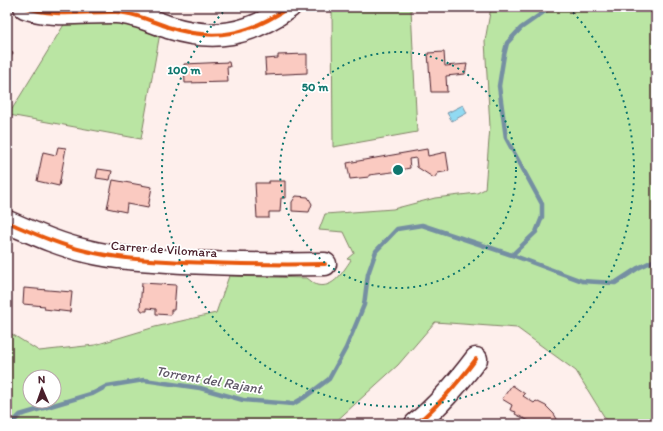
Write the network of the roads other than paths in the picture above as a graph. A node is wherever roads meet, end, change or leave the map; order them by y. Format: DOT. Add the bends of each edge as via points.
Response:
graph roads {
  1 [pos="25,7"];
  2 [pos="289,7"];
  3 [pos="7,222"];
  4 [pos="325,264"];
  5 [pos="476,360"];
  6 [pos="416,424"];
  1 -- 2 [label="street" via="35,11 58,13 129,14 202,35 225,34 252,28"];
  3 -- 4 [label="street, Carrer de Vilomara" via="58,243 109,256 217,263"];
  5 -- 6 [label="street" via="431,412"];
}
